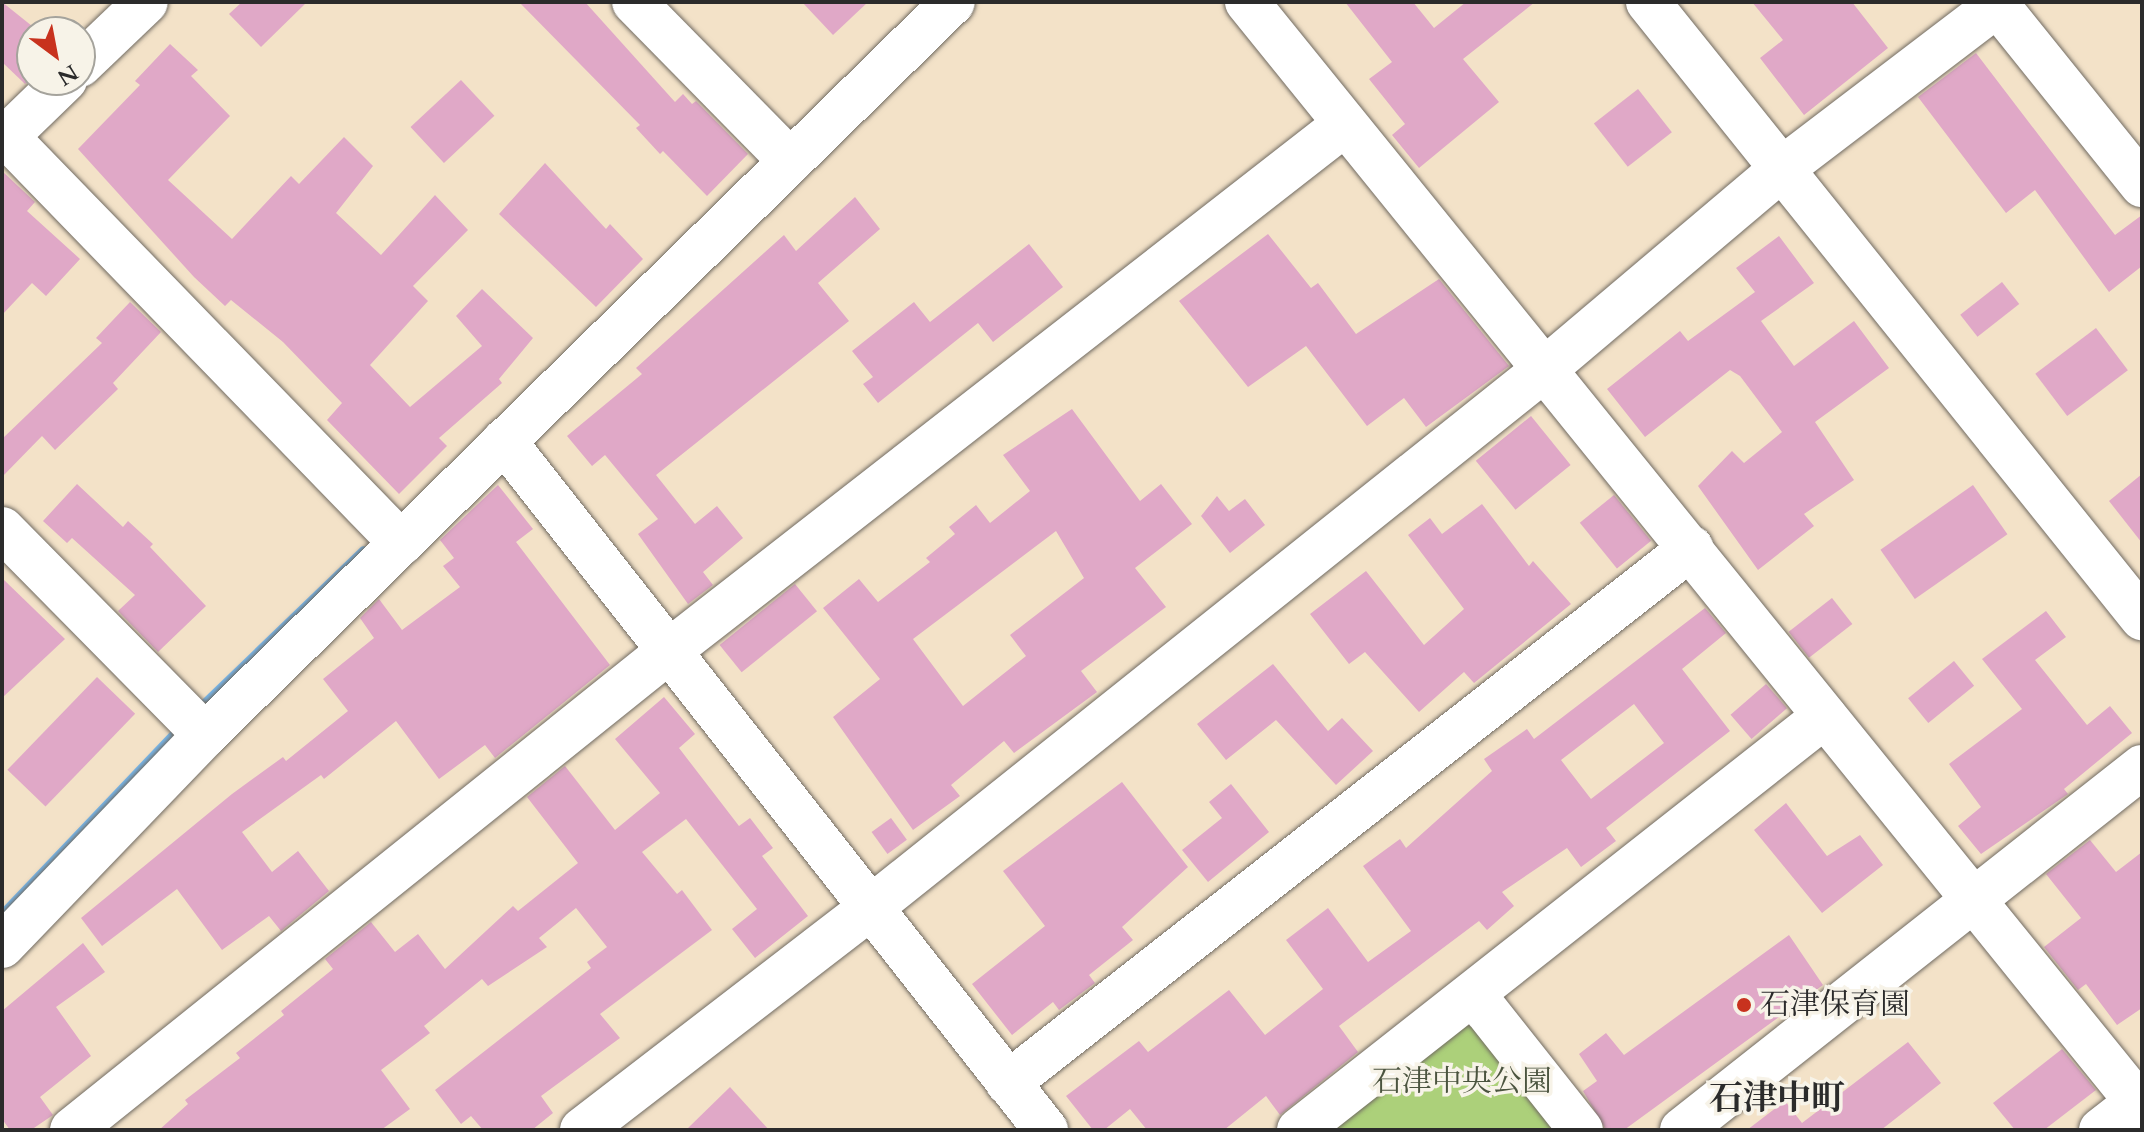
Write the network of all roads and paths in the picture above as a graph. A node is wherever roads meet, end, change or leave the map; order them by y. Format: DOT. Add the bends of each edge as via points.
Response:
graph roads {
  1 [pos="146,2"];
  2 [pos="634,2"];
  3 [pos="953,2"];
  4 [pos="1247,2"];
  5 [pos="1648,2"];
  6 [pos="1998,3"];
  7 [pos="96,50"];
  8 [pos="47,96"];
  9 [pos="1345,124"];
  10 [pos="3,136"];
  11 [pos="790,161"];
  12 [pos="1783,168"];
  13 [pos="2142,185"];
  14 [pos="1545,369"];
  15 [pos="504,441"];
  16 [pos="2,529"];
  17 [pos="401,543"];
  18 [pos="1691,548"];
  19 [pos="2142,618"];
  20 [pos="669,651"];
  21 [pos="1825,716"];
  22 [pos="205,735"];
  23 [pos="2142,767"];
  24 [pos="1974,900"];
  25 [pos="869,909"];
  26 [pos="2,946"];
  27 [pos="1474,995"];
  28 [pos="1008,1083"];
  29 [pos="2140,1105"];
  30 [pos="72,1130"];
  31 [pos="582,1130"];
  32 [pos="1046,1130"];
  33 [pos="1299,1130"];
  34 [pos="1581,1130"];
  35 [pos="1682,1130"];
  36 [pos="2101,1130"];
  1 -- 7 [label="street"];
  2 -- 11 [label="street"];
  3 -- 11 [label="street"];
  4 -- 9 [label="street"];
  5 -- 12 [label="street"];
  6 -- 12 [label="street"];
  6 -- 13 [label="street"];
  8 -- 10 [label="street"];
  9 -- 14 [label="street"];
  9 -- 20 [label="street"];
  10 -- 17 [label="street"];
  11 -- 15 [label="street"];
  12 -- 14 [label="street"];
  12 -- 19 [label="street"];
  14 -- 18 [label="street"];
  14 -- 25 [label="street"];
  15 -- 17 [label="street"];
  15 -- 20 [label="street"];
  16 -- 22 [label="street"];
  17 -- 22 [label="street"];
  18 -- 21 [label="street"];
  18 -- 28 [label="street"];
  20 -- 25 [label="street"];
  20 -- 30 [label="street"];
  21 -- 24 [label="street"];
  21 -- 27 [label="street"];
  22 -- 26 [label="street"];
  23 -- 24 [label="street"];
  24 -- 29 [label="street"];
  24 -- 35 [label="street"];
  25 -- 28 [label="street"];
  25 -- 31 [label="street"];
  27 -- 33 [label="street"];
  27 -- 34 [label="street"];
  28 -- 32 [label="street"];
  29 -- 36 [label="street"];
}
